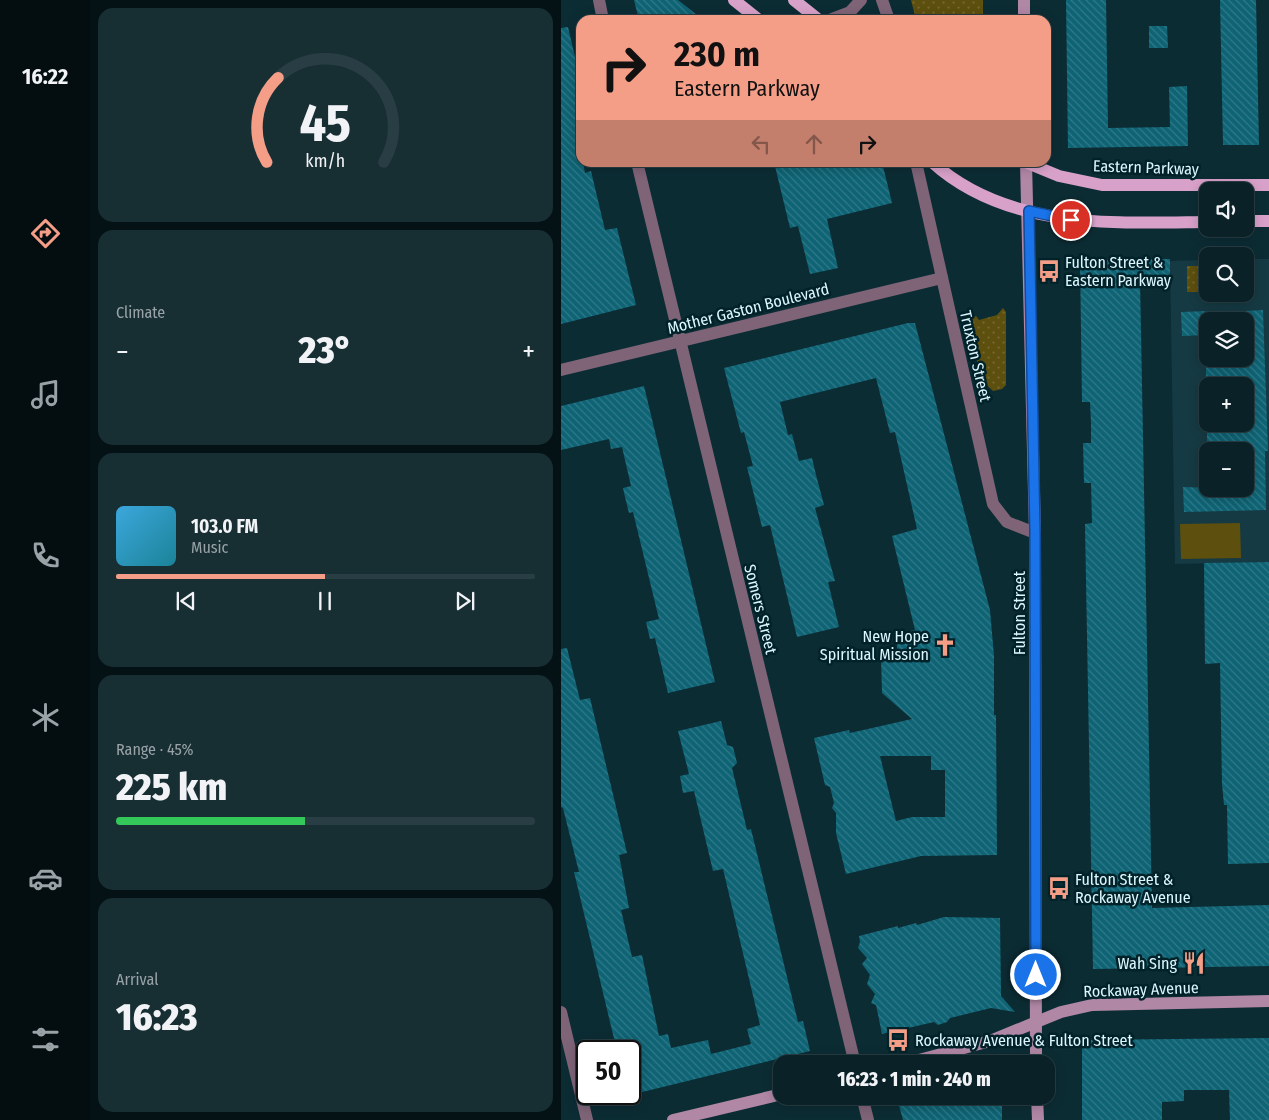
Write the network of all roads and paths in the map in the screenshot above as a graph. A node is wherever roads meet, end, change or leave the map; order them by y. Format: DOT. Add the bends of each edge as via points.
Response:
graph roads {
  1 [pos="599,0"];
  2 [pos="734,0"];
  3 [pos="794,0"];
  4 [pos="861,0"];
  5 [pos="882,0"];
  6 [pos="1024,0"];
  7 [pos="602,15"];
  8 [pos="753,15"];
  9 [pos="813,15"];
  10 [pos="842,15"];
  11 [pos="887,15"];
  12 [pos="1024,15"];
  13 [pos="638,167"];
  14 [pos="917,167"];
  15 [pos="939,167"];
  16 [pos="1026,167"];
  17 [pos="1036,167"];
  18 [pos="1269,184"];
  19 [pos="1029,211"];
  20 [pos="1254,221"];
  21 [pos="1269,221"];
  22 [pos="1199,222"];
  23 [pos="942,278"];
  24 [pos="680,341"];
  25 [pos="561,370"];
  26 [pos="1035,533"];
  27 [pos="1269,1001"];
  28 [pos="561,1012"];
  29 [pos="1035,1022"];
  30 [pos="853,1055"];
  31 [pos="939,1055"];
  32 [pos="1036,1055"];
  33 [pos="773,1096"];
  34 [pos="864,1105"];
  35 [pos="1037,1105"];
  36 [pos="587,1120"];
  37 [pos="673,1120"];
  38 [pos="868,1120"];
  39 [pos="1038,1120"];
  1 -- 7 [label="street"];
  2 -- 8 [label="main road"];
  3 -- 9 [label="main road"];
  4 -- 10 [label="street" via="850,12"];
  5 -- 11 [label="street"];
  6 -- 12 [label="main road"];
  13 -- 24 [label="street, Somers Street"];
  14 -- 23 [label="street, Truxton Street"];
  15 -- 19 [label="main road" via="981,194"];
  16 -- 19 [label="main road, Fulton Street"];
  17 -- 18 [label="main road, Eastern Parkway" via="1059,176 1102,185"];
  19 -- 22 [label="main road" via="1101,223"];
  19 -- 26 [label="main road, Fulton Street"];
  20 -- 21 [label="main road"];
  23 -- 24 [label="street, Mother Gaston Boulevard"];
  23 -- 26 [label="street, Truxton Street" via="993,504 1007,522"];
  24 -- 25 [label="street, Mother Gaston Boulevard"];
  24 -- 30 [label="street, Somers Street"];
  26 -- 29 [label="main road, Fulton Street"];
  27 -- 29 [label="main road, Rockaway Avenue" via="1092,1005"];
  28 -- 36 [label="street"];
  29 -- 31 [label="main road, Rockaway Avenue" via="990,1042"];
  29 -- 32 [label="main road, Fulton Street"];
  33 -- 37 [label="main road"];
  34 -- 38 [label="street"];
  35 -- 39 [label="main road"];
}
